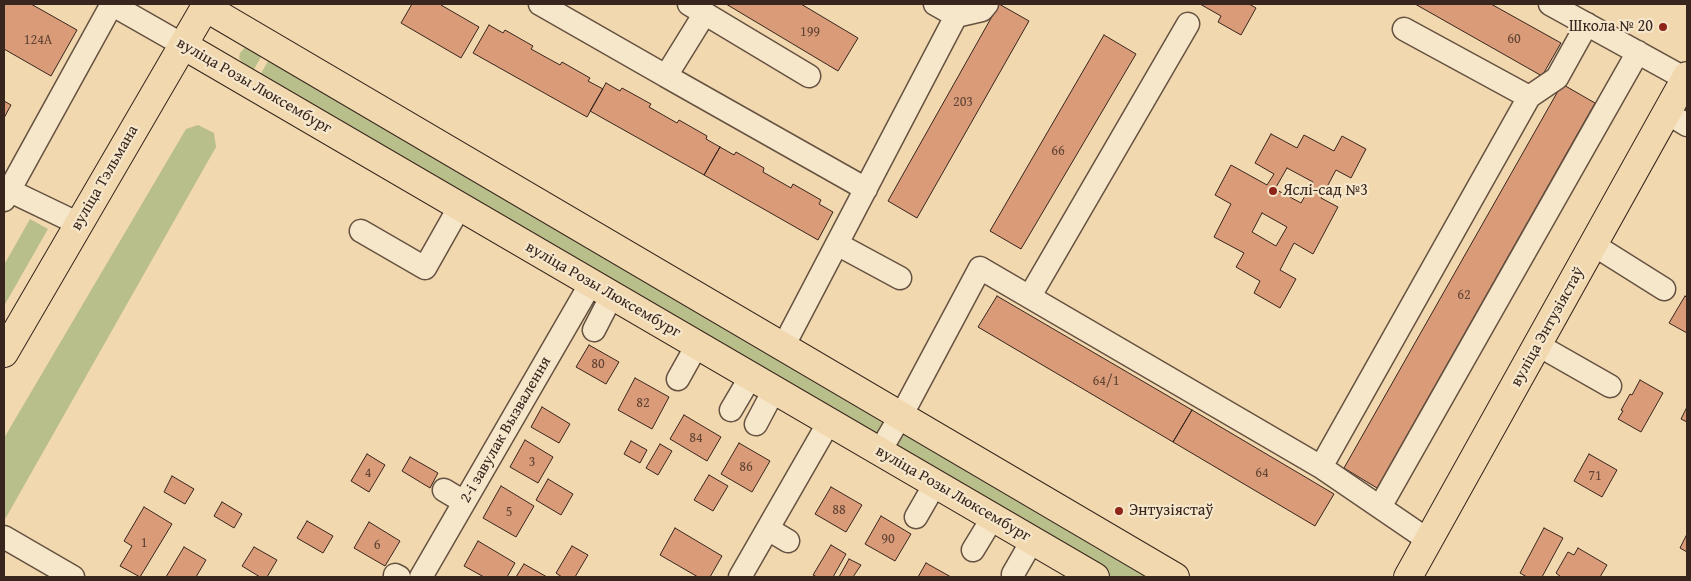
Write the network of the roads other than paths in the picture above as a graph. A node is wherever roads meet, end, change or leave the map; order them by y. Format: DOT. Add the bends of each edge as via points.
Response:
graph roads {
  1 [pos="111,4"];
  2 [pos="540,4"];
  3 [pos="934,4"];
  4 [pos="987,4"];
  5 [pos="1550,4"];
  6 [pos="203,5"];
  7 [pos="697,9"];
  8 [pos="956,16"];
  9 [pos="1188,24"];
  10 [pos="1587,24"];
  11 [pos="1404,29"];
  12 [pos="183,45"];
  13 [pos="1638,52"];
  14 [pos="666,76"];
  15 [pos="809,76"];
  16 [pos="1687,78"];
  17 [pos="1529,96"];
  18 [pos="1677,119"];
  19 [pos="866,189"];
  20 [pos="6,193"];
  21 [pos="460,206"];
  22 [pos="79,224"];
  23 [pos="361,231"];
  24 [pos="838,244"];
  25 [pos="1594,244"];
  26 [pos="900,278"];
  27 [pos="1664,288"];
  28 [pos="602,289"];
  29 [pos="1030,296"];
  30 [pos="594,330"];
  31 [pos="697,345"];
  32 [pos="1538,345"];
  33 [pos="783,347"];
  34 [pos="4,353"];
  35 [pos="751,376"];
  36 [pos="678,379"];
  37 [pos="1610,386"];
  38 [pos="774,390"];
  39 [pos="731,410"];
  40 [pos="900,416"];
  41 [pos="829,422"];
  42 [pos="756,424"];
  43 [pos="880,452"];
  44 [pos="1321,468"];
  45 [pos="935,484"];
  46 [pos="444,490"];
  47 [pos="1380,507"];
  48 [pos="466,511"];
  49 [pos="916,517"];
  50 [pos="993,517"];
  51 [pos="768,530"];
  52 [pos="4,537"];
  53 [pos="1032,540"];
  54 [pos="1428,540"];
  55 [pos="788,542"];
  56 [pos="973,550"];
  57 [pos="1013,574"];
  58 [pos="1081,574"];
  59 [pos="1415,575"];
  60 [pos="73,577"];
  61 [pos="421,577"];
  62 [pos="740,577"];
  63 [pos="1175,577"];
  1 -- 12 [label="street, вуліца Розы Люксембург"];
  1 -- 20 [label="street"];
  2 -- 14 [label="street"];
  3 -- 8 [label="street"];
  4 -- 8 [label="street" via="982,10"];
  5 -- 10 [label="street"];
  6 -- 12 [label="main road, вуліца Тэльмана"];
  6 -- 33 [label="main road"];
  7 -- 14 [label="street"];
  7 -- 15 [label="street"];
  8 -- 19 [label="street"];
  9 -- 29 [label="street"];
  10 -- 13 [label="street"];
  10 -- 17 [label="street" via="1557,78"];
  11 -- 17 [label="street"];
  12 -- 21 [label="main road, вуліца Розы Люксембург"];
  12 -- 22 [label="main road, вуліца Тэльмана"];
  13 -- 16 [label="street"];
  13 -- 47 [label="street"];
  14 -- 19 [label="street"];
  16 -- 18 [label="main road, вуліца Энтузіястаў"];
  17 -- 44 [label="street"];
  18 -- 25 [label="main road, вуліца Энтузіястаў"];
  19 -- 24 [label="street"];
  20 -- 22 [label="street"];
  21 -- 23 [label="street" via="425,268"];
  21 -- 28 [label="main road, вуліца Розы Люксембург"];
  22 -- 34 [label="main road, вуліца Тэльмана"];
  24 -- 26 [label="street"];
  24 -- 33 [label="street"];
  25 -- 27 [label="street"];
  25 -- 32 [label="main road, вуліца Энтузіястаў"];
  28 -- 30 [label="street"];
  28 -- 31 [label="main road, вуліца Розы Люксембург"];
  28 -- 48 [label="street, 2-і завулак Вызвалення"];
  29 -- 40 [label="street" via="980,268"];
  29 -- 44 [label="street"];
  31 -- 35 [label="main road, вуліца Розы Люксембург"];
  31 -- 36 [label="street"];
  32 -- 37 [label="street"];
  32 -- 54 [label="main road, вуліца Энтузіястаў"];
  33 -- 40 [label="main road"];
  35 -- 38 [label="main road, вуліца Розы Люксембург"];
  35 -- 39 [label="street"];
  38 -- 41 [label="main road, вуліца Розы Люксембург"];
  38 -- 42 [label="street"];
  40 -- 43 [label="street"];
  40 -- 63 [label="main road"];
  41 -- 43 [label="main road, вуліца Розы Люксембург"];
  41 -- 51 [label="street"];
  43 -- 45 [label="main road, вуліца Розы Люксембург"];
  44 -- 47 [label="street"];
  45 -- 49 [label="street"];
  45 -- 50 [label="main road, вуліца Розы Люксембург"];
  46 -- 48 [label="street"];
  47 -- 54 [label="street"];
  48 -- 61 [label="street, 2-і завулак Вызвалення"];
  50 -- 53 [label="main road, вуліца Розы Люксембург"];
  50 -- 56 [label="street"];
  51 -- 55 [label="street"];
  51 -- 62 [label="street"];
  52 -- 60 [label="street"];
  53 -- 57 [label="street"];
  53 -- 58 [label="main road, вуліца Розы Люксембург"];
  54 -- 59 [label="main road, вуліца Энтузіястаў"];
}
